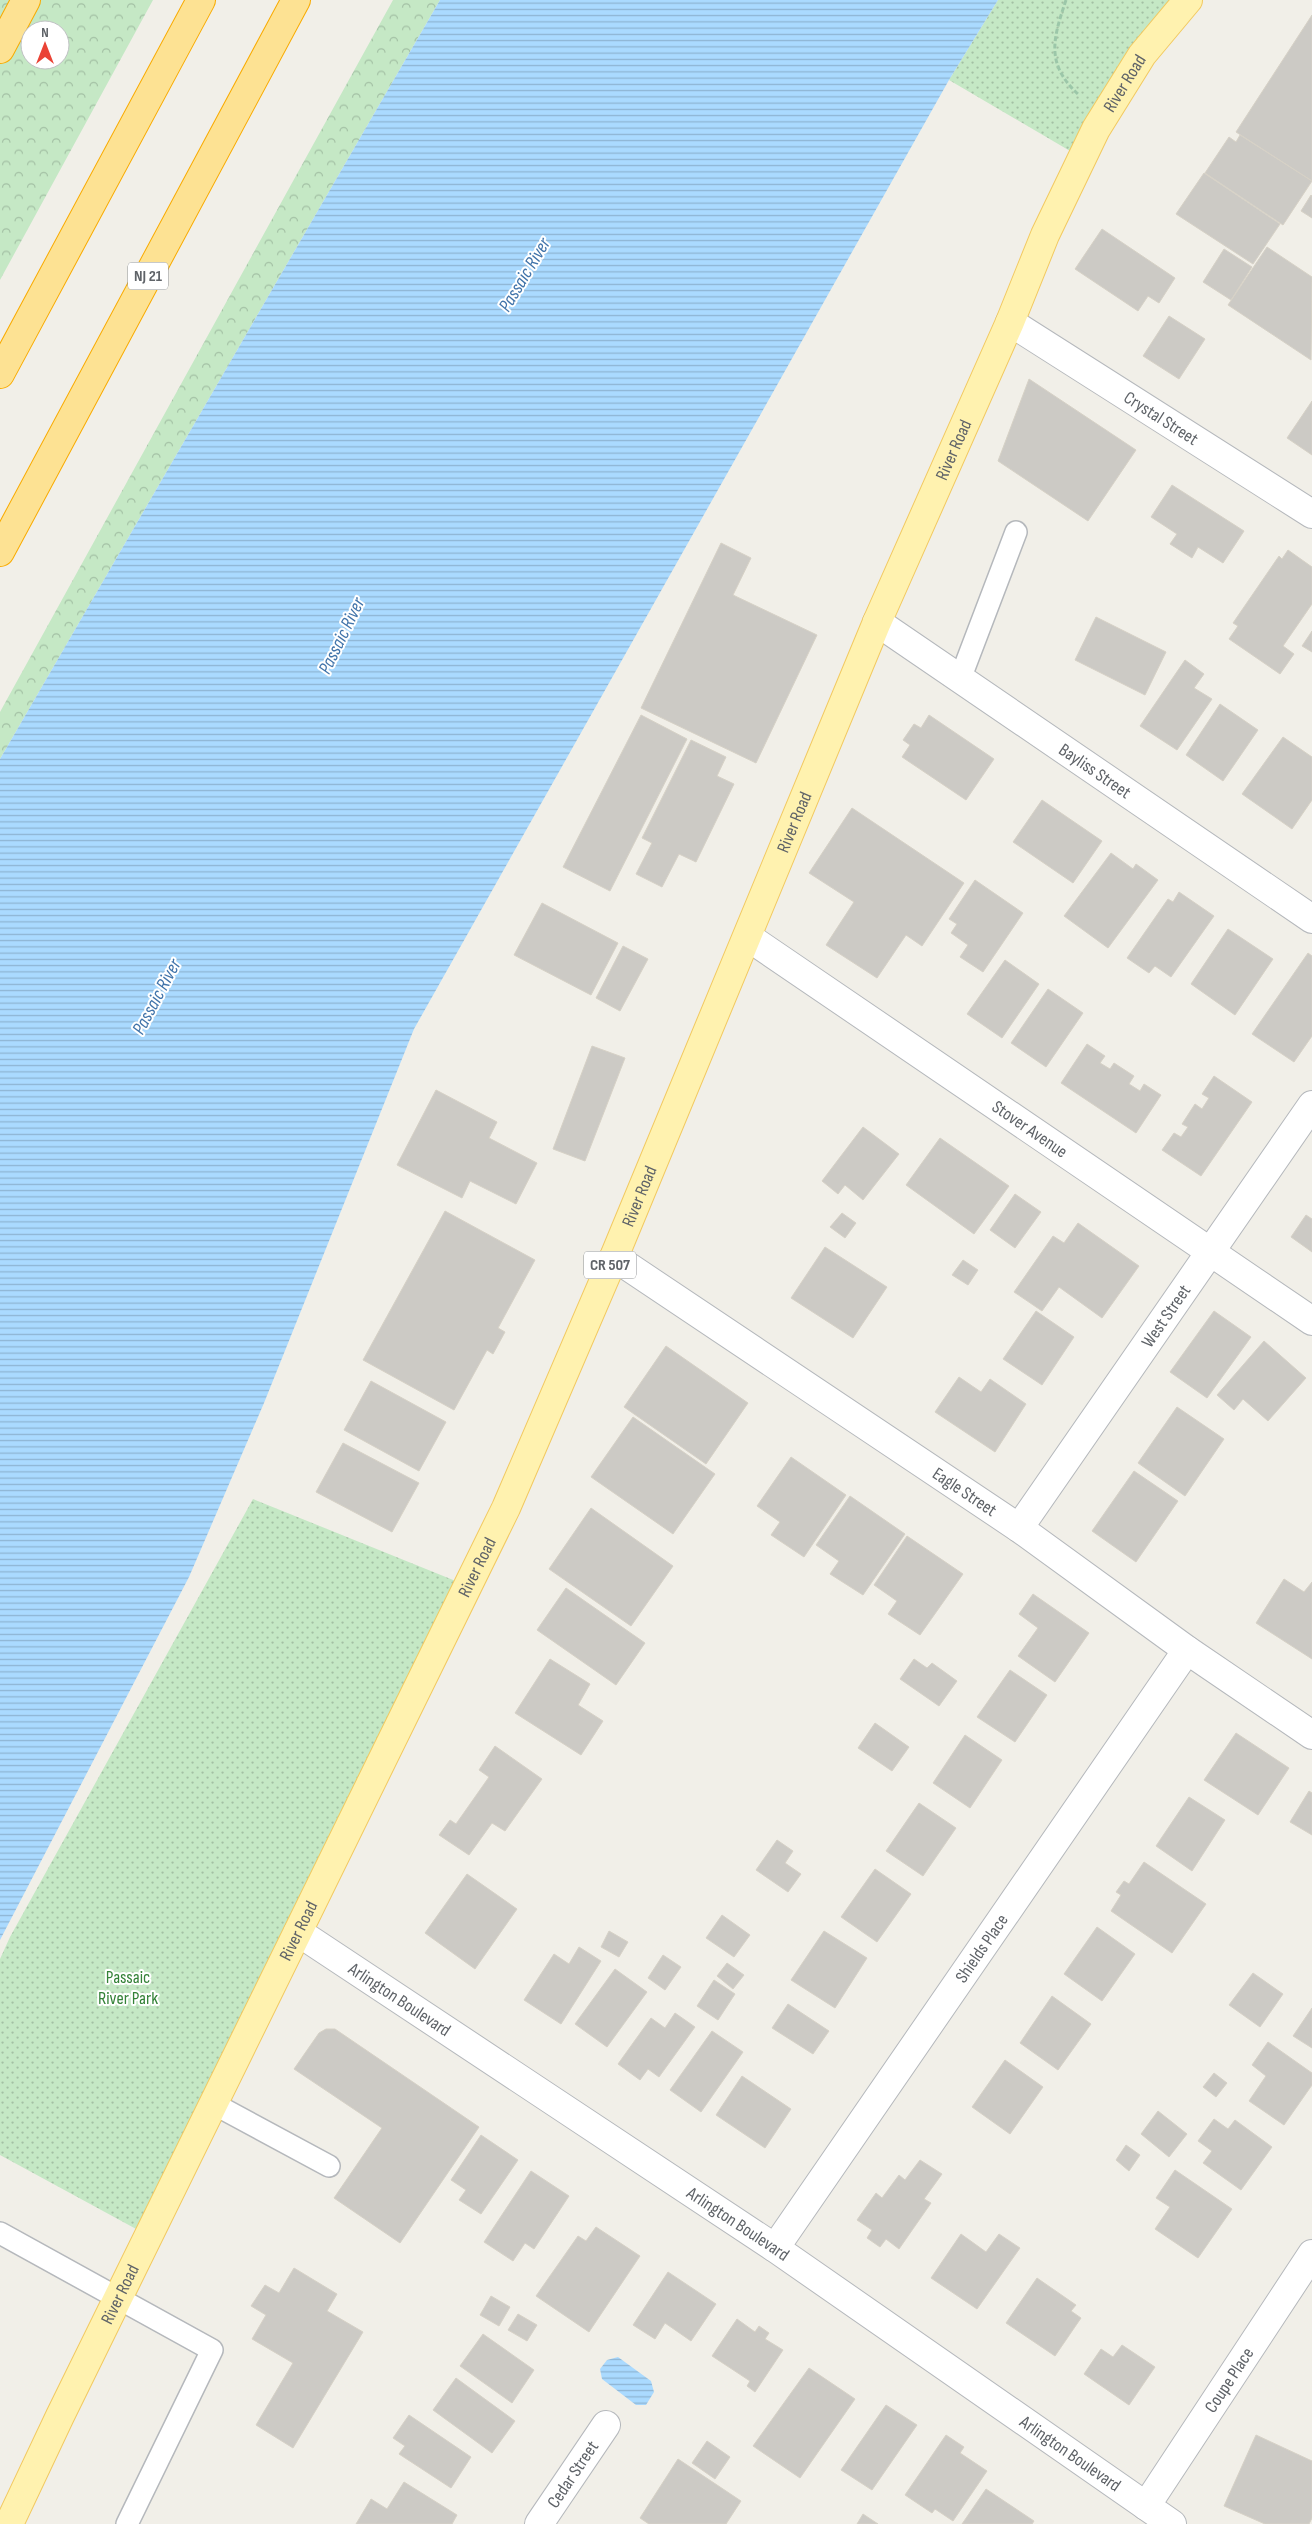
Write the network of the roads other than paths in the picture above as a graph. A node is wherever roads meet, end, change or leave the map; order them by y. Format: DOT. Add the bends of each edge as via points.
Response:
graph roads {
  1 [pos="26,0"];
  2 [pos="201,0"];
  3 [pos="296,0"];
  4 [pos="1188,0"];
  5 [pos="0,49"];
  6 [pos="1010,322"];
  7 [pos="0,374"];
  8 [pos="1312,514"];
  9 [pos="1016,532"];
  10 [pos="0,552"];
  11 [pos="878,622"];
  12 [pos="960,679"];
  13 [pos="1312,919"];
  14 [pos="748,937"];
  15 [pos="1312,1105"];
  16 [pos="1212,1252"];
  17 [pos="614,1257"];
  18 [pos="1312,1321"];
  19 [pos="1018,1528"];
  20 [pos="1187,1650"];
  21 [pos="1312,1735"];
  22 [pos="298,1932"];
  23 [pos="214,2104"];
  24 [pos="329,2166"];
  25 [pos="0,2233"];
  26 [pos="775,2248"];
  27 [pos="1312,2254"];
  28 [pos="118,2297"];
  29 [pos="606,2424"];
  30 [pos="1146,2506"];
  31 [pos="9,2524"];
  32 [pos="127,2524"];
  33 [pos="539,2524"];
  34 [pos="1172,2524"];
  1 -- 5 [label="highway"];
  2 -- 7 [label="highway"];
  3 -- 10 [label="highway, NJ 21"];
  4 -- 6 [label="main road, River Road / CR 507" via="1142,55 1104,116 1044,234"];
  6 -- 8 [label="street, Crystal Street"];
  6 -- 11 [label="main road, River Road / CR 507"];
  9 -- 12 [label="lane"];
  11 -- 12 [label="street, Bayliss Street"];
  11 -- 14 [label="main road, River Road / CR 507"];
  12 -- 13 [label="street, Bayliss Street"];
  14 -- 16 [label="street, Stover Avenue"];
  14 -- 17 [label="main road, River Road / CR 507"];
  15 -- 16 [label="street, West Street"];
  16 -- 18 [label="street, Stover Avenue"];
  16 -- 19 [label="street, West Street"];
  17 -- 19 [label="street, Eagle Street"];
  17 -- 22 [label="main road, River Road / CR 507" via="506,1508"];
  19 -- 20 [label="street, Eagle Street"];
  20 -- 21 [label="street, Eagle Street"];
  20 -- 26 [label="street, Shields Place"];
  22 -- 23 [label="main road, River Road / CR 507"];
  22 -- 26 [label="street, Arlington Boulevard"];
  23 -- 24 [label="lane"];
  23 -- 28 [label="main road, River Road / CR 507"];
  25 -- 28 [label="lane"];
  26 -- 30 [label="street, Arlington Boulevard"];
  27 -- 30 [label="street, Coupe Place"];
  28 -- 31 [label="main road, River Road / CR 507"];
  28 -- 32 [label="lane" via="212,2350"];
  29 -- 33 [label="street, Cedar Street"];
  30 -- 34 [label="street, Arlington Boulevard"];
}
